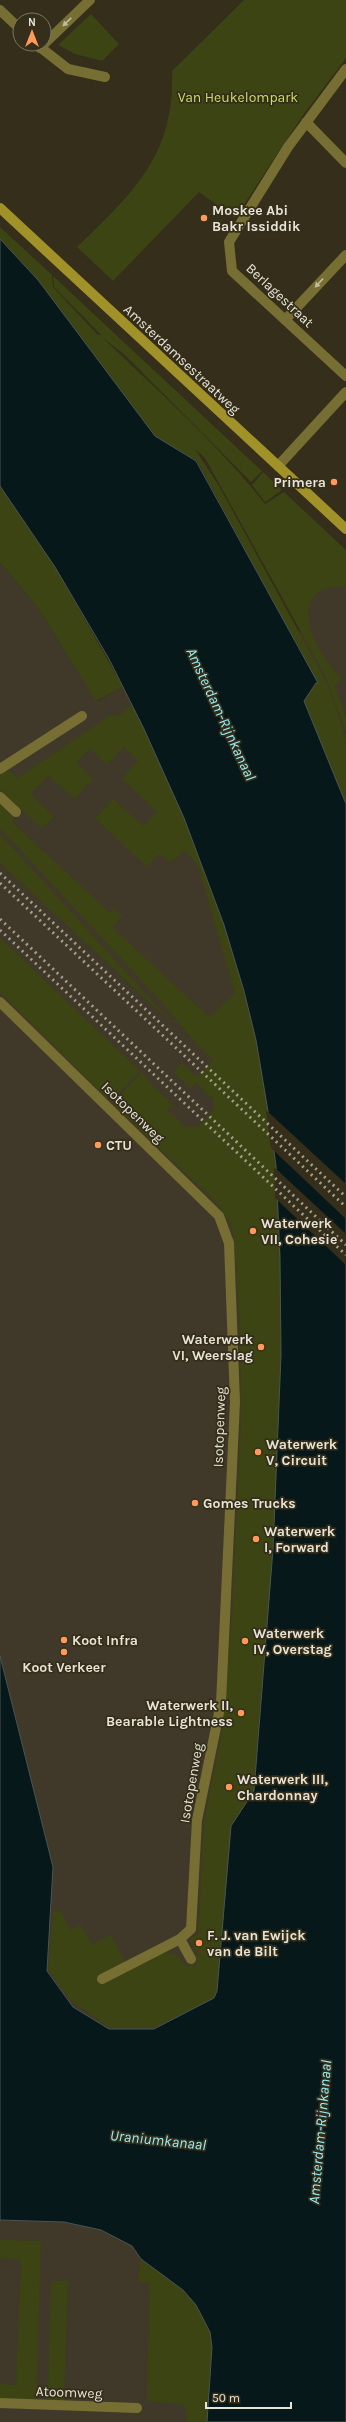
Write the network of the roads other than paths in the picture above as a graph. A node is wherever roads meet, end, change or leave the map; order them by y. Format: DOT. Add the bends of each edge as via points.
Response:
graph roads {
  1 [pos="90,0"];
  2 [pos="0,10"];
  3 [pos="12,21"];
  4 [pos="52,34"];
  5 [pos="46,52"];
  6 [pos="346,69"];
  7 [pos="105,77"];
  8 [pos="306,122"];
  9 [pos="346,162"];
  10 [pos="0,208"];
  11 [pos="346,255"];
  12 [pos="285,320"];
  13 [pos="346,376"];
  14 [pos="346,392"];
  15 [pos="278,466"];
  16 [pos="346,529"];
  17 [pos="82,716"];
  18 [pos="0,769"];
  19 [pos="0,797"];
  20 [pos="16,812"];
  21 [pos="0,1002"];
  22 [pos="180,1939"];
  23 [pos="191,1960"];
  24 [pos="102,1979"];
  25 [pos="0,2403"];
  26 [pos="137,2408"];
  1 -- 4 [label="street, one-way"];
  2 -- 3 [label="street"];
  5 -- 7 [label="street" via="68,69"];
  6 -- 8 [label="street, Berlagestraat"];
  8 -- 9 [label="street"];
  8 -- 12 [label="street, Berlagestraat" via="254,199 229,242 232,271"];
  10 -- 15 [label="main road, Amsterdamsestraatweg"];
  11 -- 12 [label="street, one-way"];
  12 -- 13 [label="street, Berlagestraat"];
  14 -- 15 [label="street"];
  15 -- 16 [label="main road, Amsterdamsestraatweg"];
  17 -- 18 [label="street"];
  19 -- 20 [label="street"];
  21 -- 22 [label="street, Isotopenweg" via="219,1216 229,1243 236,1402 220,1703 197,1820 191,1930"];
  22 -- 23 [label="street"];
  22 -- 24 [label="street, Isotopenweg"];
  25 -- 26 [label="street, Atoomweg"];
}
